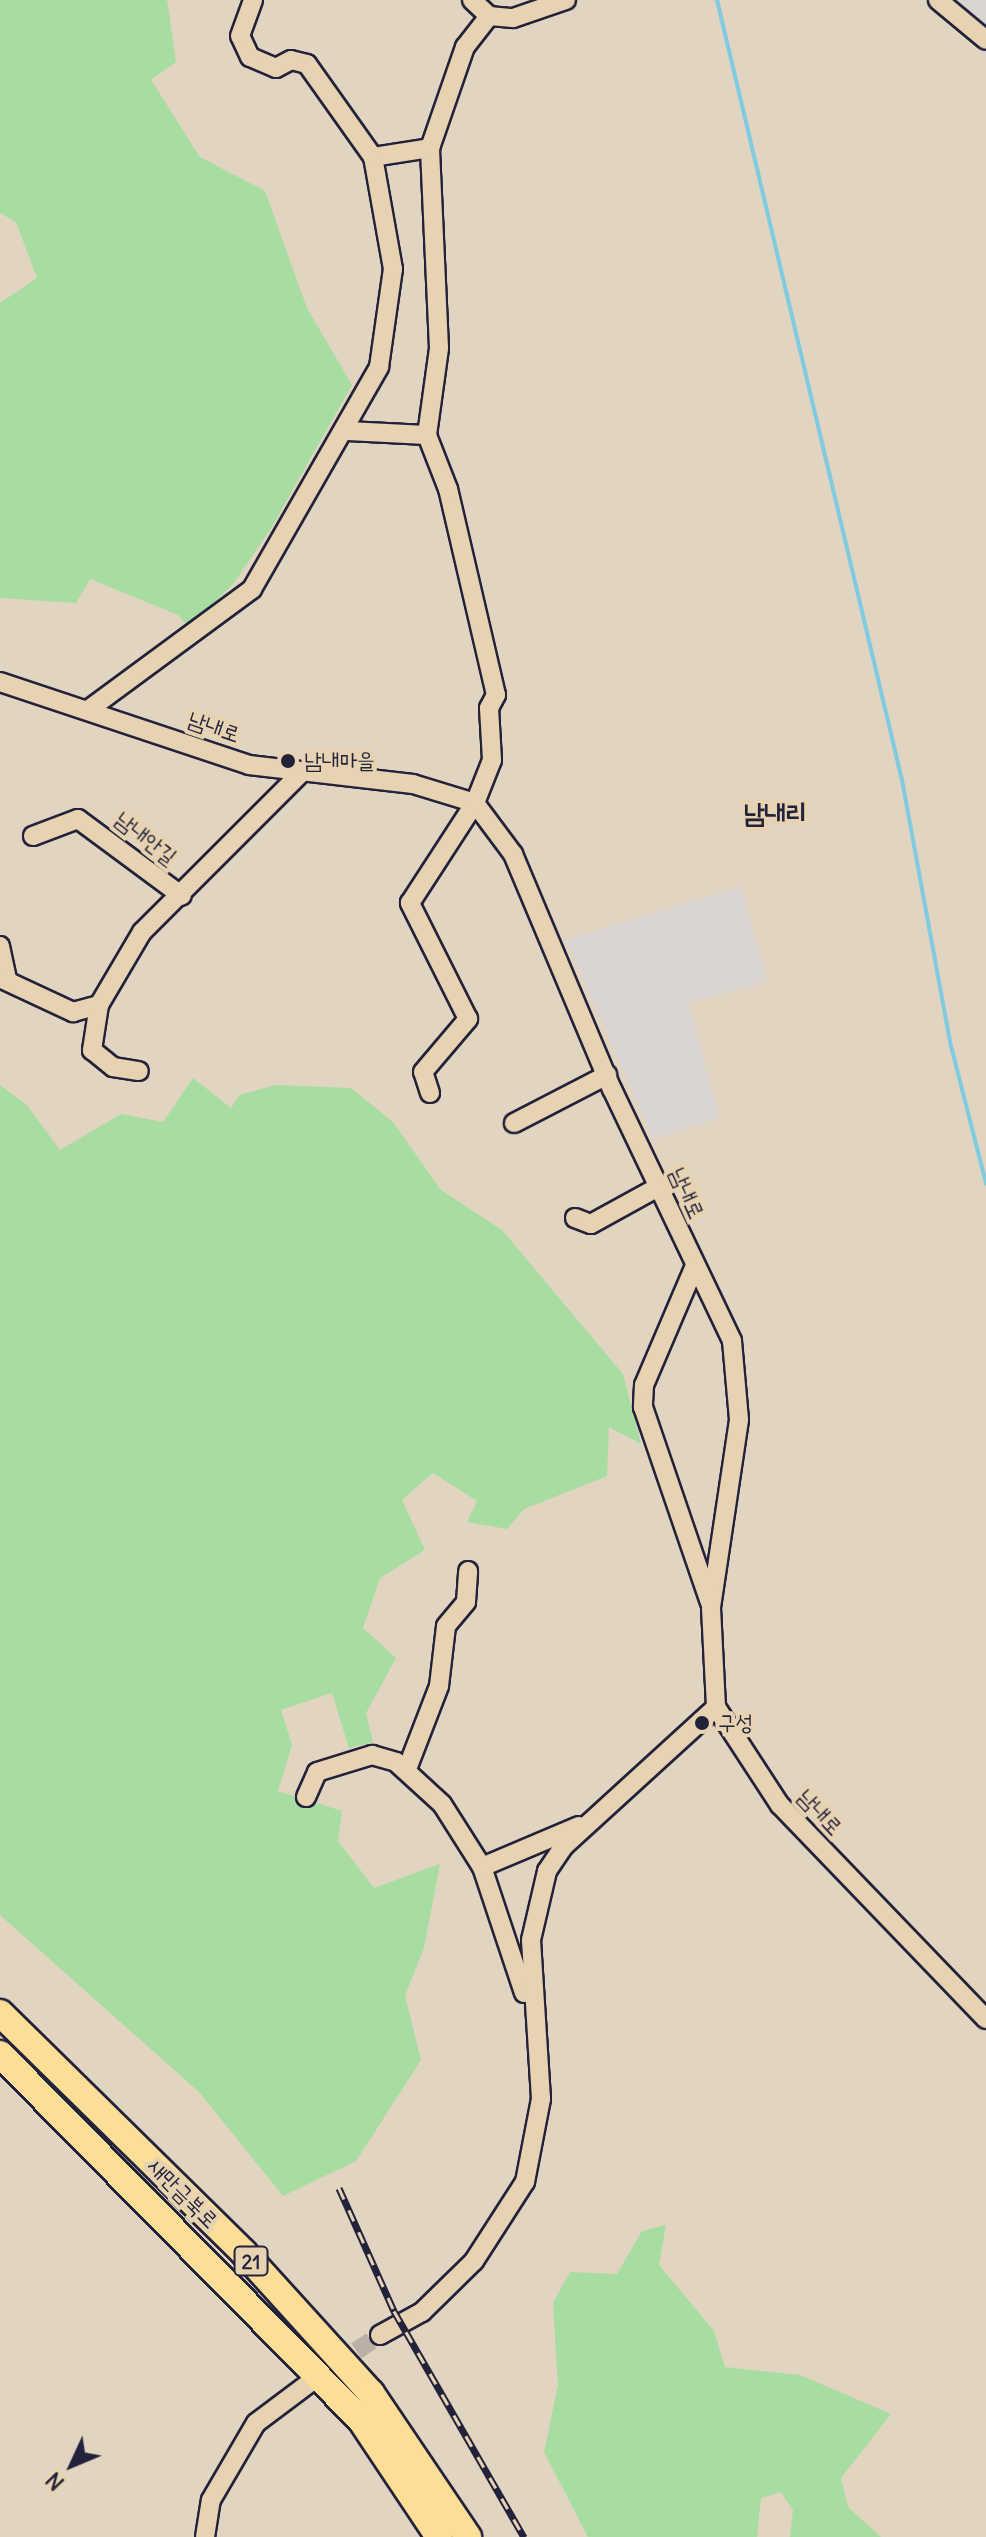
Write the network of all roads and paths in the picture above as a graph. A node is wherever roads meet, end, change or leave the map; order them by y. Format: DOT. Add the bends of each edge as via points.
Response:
graph roads {
  1 [pos="253,0"];
  2 [pos="472,0"];
  3 [pos="566,0"];
  4 [pos="938,0"];
  5 [pos="489,16"];
  6 [pos="986,40"];
  7 [pos="430,148"];
  8 [pos="373,157"];
  9 [pos="347,431"];
  10 [pos="427,435"];
  11 [pos="0,682"];
  12 [pos="88,710"];
  13 [pos="301,773"];
  14 [pos="475,803"];
  15 [pos="33,836"];
  16 [pos="182,896"];
  17 [pos="0,946"];
  18 [pos="4,978"];
  19 [pos="99,1005"];
  20 [pos="139,1071"];
  21 [pos="607,1075"];
  22 [pos="430,1093"];
  23 [pos="514,1123"];
  24 [pos="658,1187"];
  25 [pos="575,1218"];
  26 [pos="694,1268"];
  27 [pos="468,1571"];
  28 [pos="711,1608"];
  29 [pos="716,1707"];
  30 [pos="407,1769"];
  31 [pos="306,1797"];
  32 [pos="595,1818"];
  33 [pos="482,1867"];
  34 [pos="0,2013"];
  35 [pos="538,2016"];
  36 [pos="986,2019"];
  37 [pos="0,2054"];
  38 [pos="380,2335"];
  39 [pos="312,2381"];
  40 [pos="205,2537"];
  41 [pos="439,2537"];
  42 [pos="468,2537"];
  1 -- 8 [label="street" via="240,36 250,57 276,68 291,60 307,64"];
  2 -- 5 [label="street"];
  3 -- 5 [label="street" via="513,18"];
  4 -- 6 [label="street"];
  5 -- 7 [label="street" via="465,47"];
  7 -- 8 [label="street"];
  7 -- 10 [label="street" via="439,348"];
  8 -- 9 [label="street" via="393,269 379,367"];
  9 -- 10 [label="street"];
  9 -- 12 [label="street" via="252,589"];
  10 -- 14 [label="street" via="448,489 496,695 489,708 492,760"];
  11 -- 12 [label="street, 남내로"];
  12 -- 13 [label="street, 남내로" via="249,765"];
  13 -- 14 [label="street, 남내로" via="413,784"];
  13 -- 16 [label="street, 남내안길"];
  14 -- 21 [label="street, 남내로" via="513,854"];
  14 -- 22 [label="street" via="410,903 468,1019 423,1072"];
  15 -- 16 [label="street, 남내안길" via="78,819"];
  16 -- 19 [label="street, 남내안길" via="142,932"];
  17 -- 18 [label="street"];
  18 -- 19 [label="street" via="73,1012"];
  19 -- 20 [label="street, 남내안길" via="92,1050 113,1067"];
  21 -- 23 [label="street"];
  21 -- 24 [label="street, 남내로"];
  24 -- 25 [label="street" via="591,1224"];
  24 -- 26 [label="street, 남내로"];
  26 -- 28 [label="street, 남내로" via="732,1341 739,1420"];
  26 -- 28 [label="street" via="644,1385 643,1407"];
  27 -- 30 [label="street" via="466,1602 446,1626 439,1686"];
  28 -- 29 [label="street, 남내로"];
  29 -- 32 [label="street"];
  29 -- 36 [label="street, 남내로" via="780,1805"];
  30 -- 31 [label="street" via="372,1755 317,1772"];
  30 -- 33 [label="street" via="442,1804"];
  32 -- 33 [label="street"];
  32 -- 35 [label="street" via="547,1871 531,1940"];
  33 -- 35 [label="street" via="527,2001"];
  34 -- 42 [label="highway, 새만금북로 / 21" via="244,2253 371,2393"];
  35 -- 38 [label="street" via="541,2099 525,2182 474,2261 422,2312"];
  37 -- 41 [label="highway, 새만금북로 / 21" via="361,2420"];
  39 -- 40 [label="street" via="256,2423 211,2500"];
}
